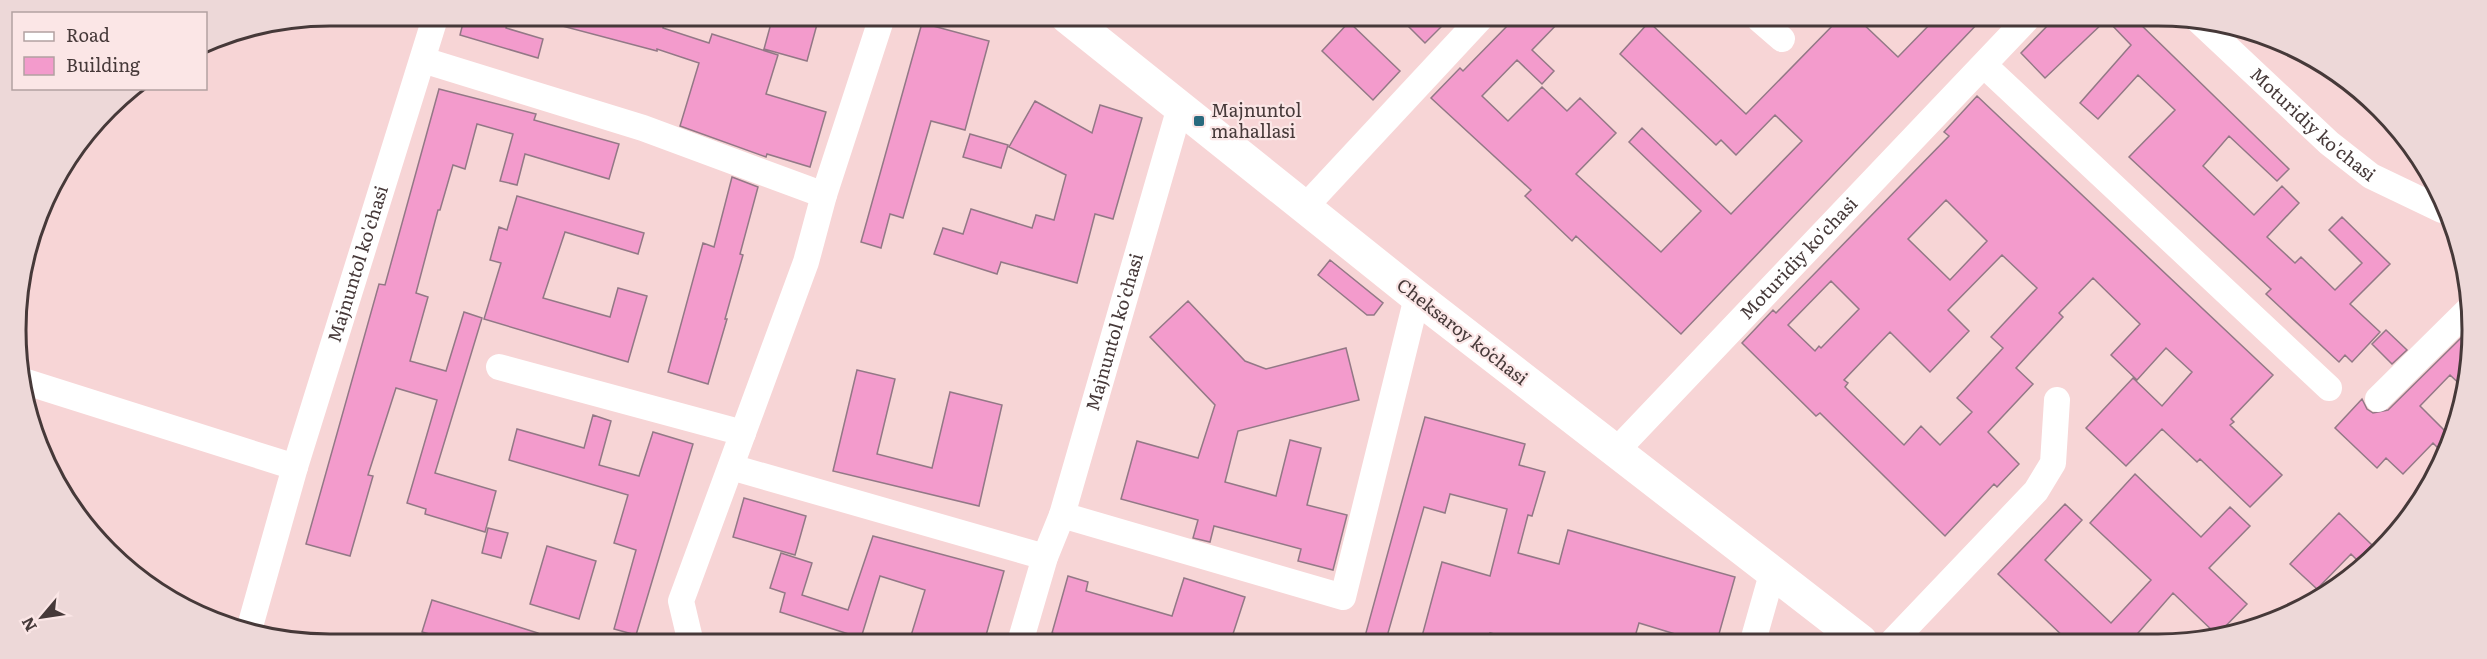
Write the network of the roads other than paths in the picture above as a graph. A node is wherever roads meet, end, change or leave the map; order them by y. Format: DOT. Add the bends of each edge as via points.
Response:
graph roads {
  1 [pos="433,26"];
  2 [pos="879,26"];
  3 [pos="1078,26"];
  4 [pos="1473,26"];
  5 [pos="1767,26"];
  6 [pos="2021,26"];
  7 [pos="2208,30"];
  8 [pos="1782,39"];
  9 [pos="423,60"];
  10 [pos="1985,66"];
  11 [pos="1180,107"];
  12 [pos="824,195"];
  13 [pos="1305,207"];
  14 [pos="2435,207"];
  15 [pos="1418,297"];
  16 [pos="2461,317"];
  17 [pos="499,367"];
  18 [pos="30,383"];
  19 [pos="2329,388"];
  20 [pos="2378,399"];
  21 [pos="2057,400"];
  22 [pos="743,433"];
  23 [pos="1616,452"];
  24 [pos="295,467"];
  25 [pos="730,467"];
  26 [pos="1062,515"];
  27 [pos="1045,557"];
  28 [pos="1772,574"];
  29 [pos="251,623"];
  30 [pos="689,634"];
  31 [pos="1022,634"];
  32 [pos="1755,634"];
  33 [pos="1852,634"];
  34 [pos="1900,634"];
  1 -- 9 [label="street, Majnuntol ko'chasi"];
  2 -- 12 [label="street"];
  3 -- 11 [label="street, Cheksaroy koʻchasi"];
  4 -- 13 [label="street"];
  5 -- 8 [label="street"];
  6 -- 10 [label="street, Moturidiy ko'chasi"];
  7 -- 14 [label="street, Moturidiy ko'chasi" via="2329,143 2371,176"];
  9 -- 12 [label="street" via="643,128"];
  9 -- 24 [label="street, Majnuntol ko'chasi"];
  10 -- 19 [label="street"];
  10 -- 23 [label="street, Moturidiy ko'chasi"];
  11 -- 13 [label="street, Cheksaroy koʻchasi"];
  11 -- 26 [label="street, Majnuntol ko'chasi"];
  12 -- 22 [label="street" via="806,262"];
  13 -- 15 [label="street, Cheksaroy koʻchasi"];
  15 -- 23 [label="street, Cheksaroy koʻchasi"];
  15 -- 26 [label="street" via="1343,597"];
  16 -- 20 [label="street"];
  17 -- 22 [label="street"];
  18 -- 24 [label="street"];
  21 -- 34 [label="street" via="2053,463 2036,491"];
  22 -- 25 [label="street"];
  23 -- 28 [label="street, Cheksaroy koʻchasi"];
  24 -- 29 [label="street, Majnuntol ko'chasi"];
  25 -- 27 [label="street"];
  25 -- 30 [label="street" via="681,601"];
  26 -- 27 [label="street, Majnuntol ko'chasi"];
  27 -- 31 [label="street, Majnuntol ko'chasi"];
  28 -- 32 [label="street"];
  28 -- 33 [label="street, Cheksaroy koʻchasi"];
}
